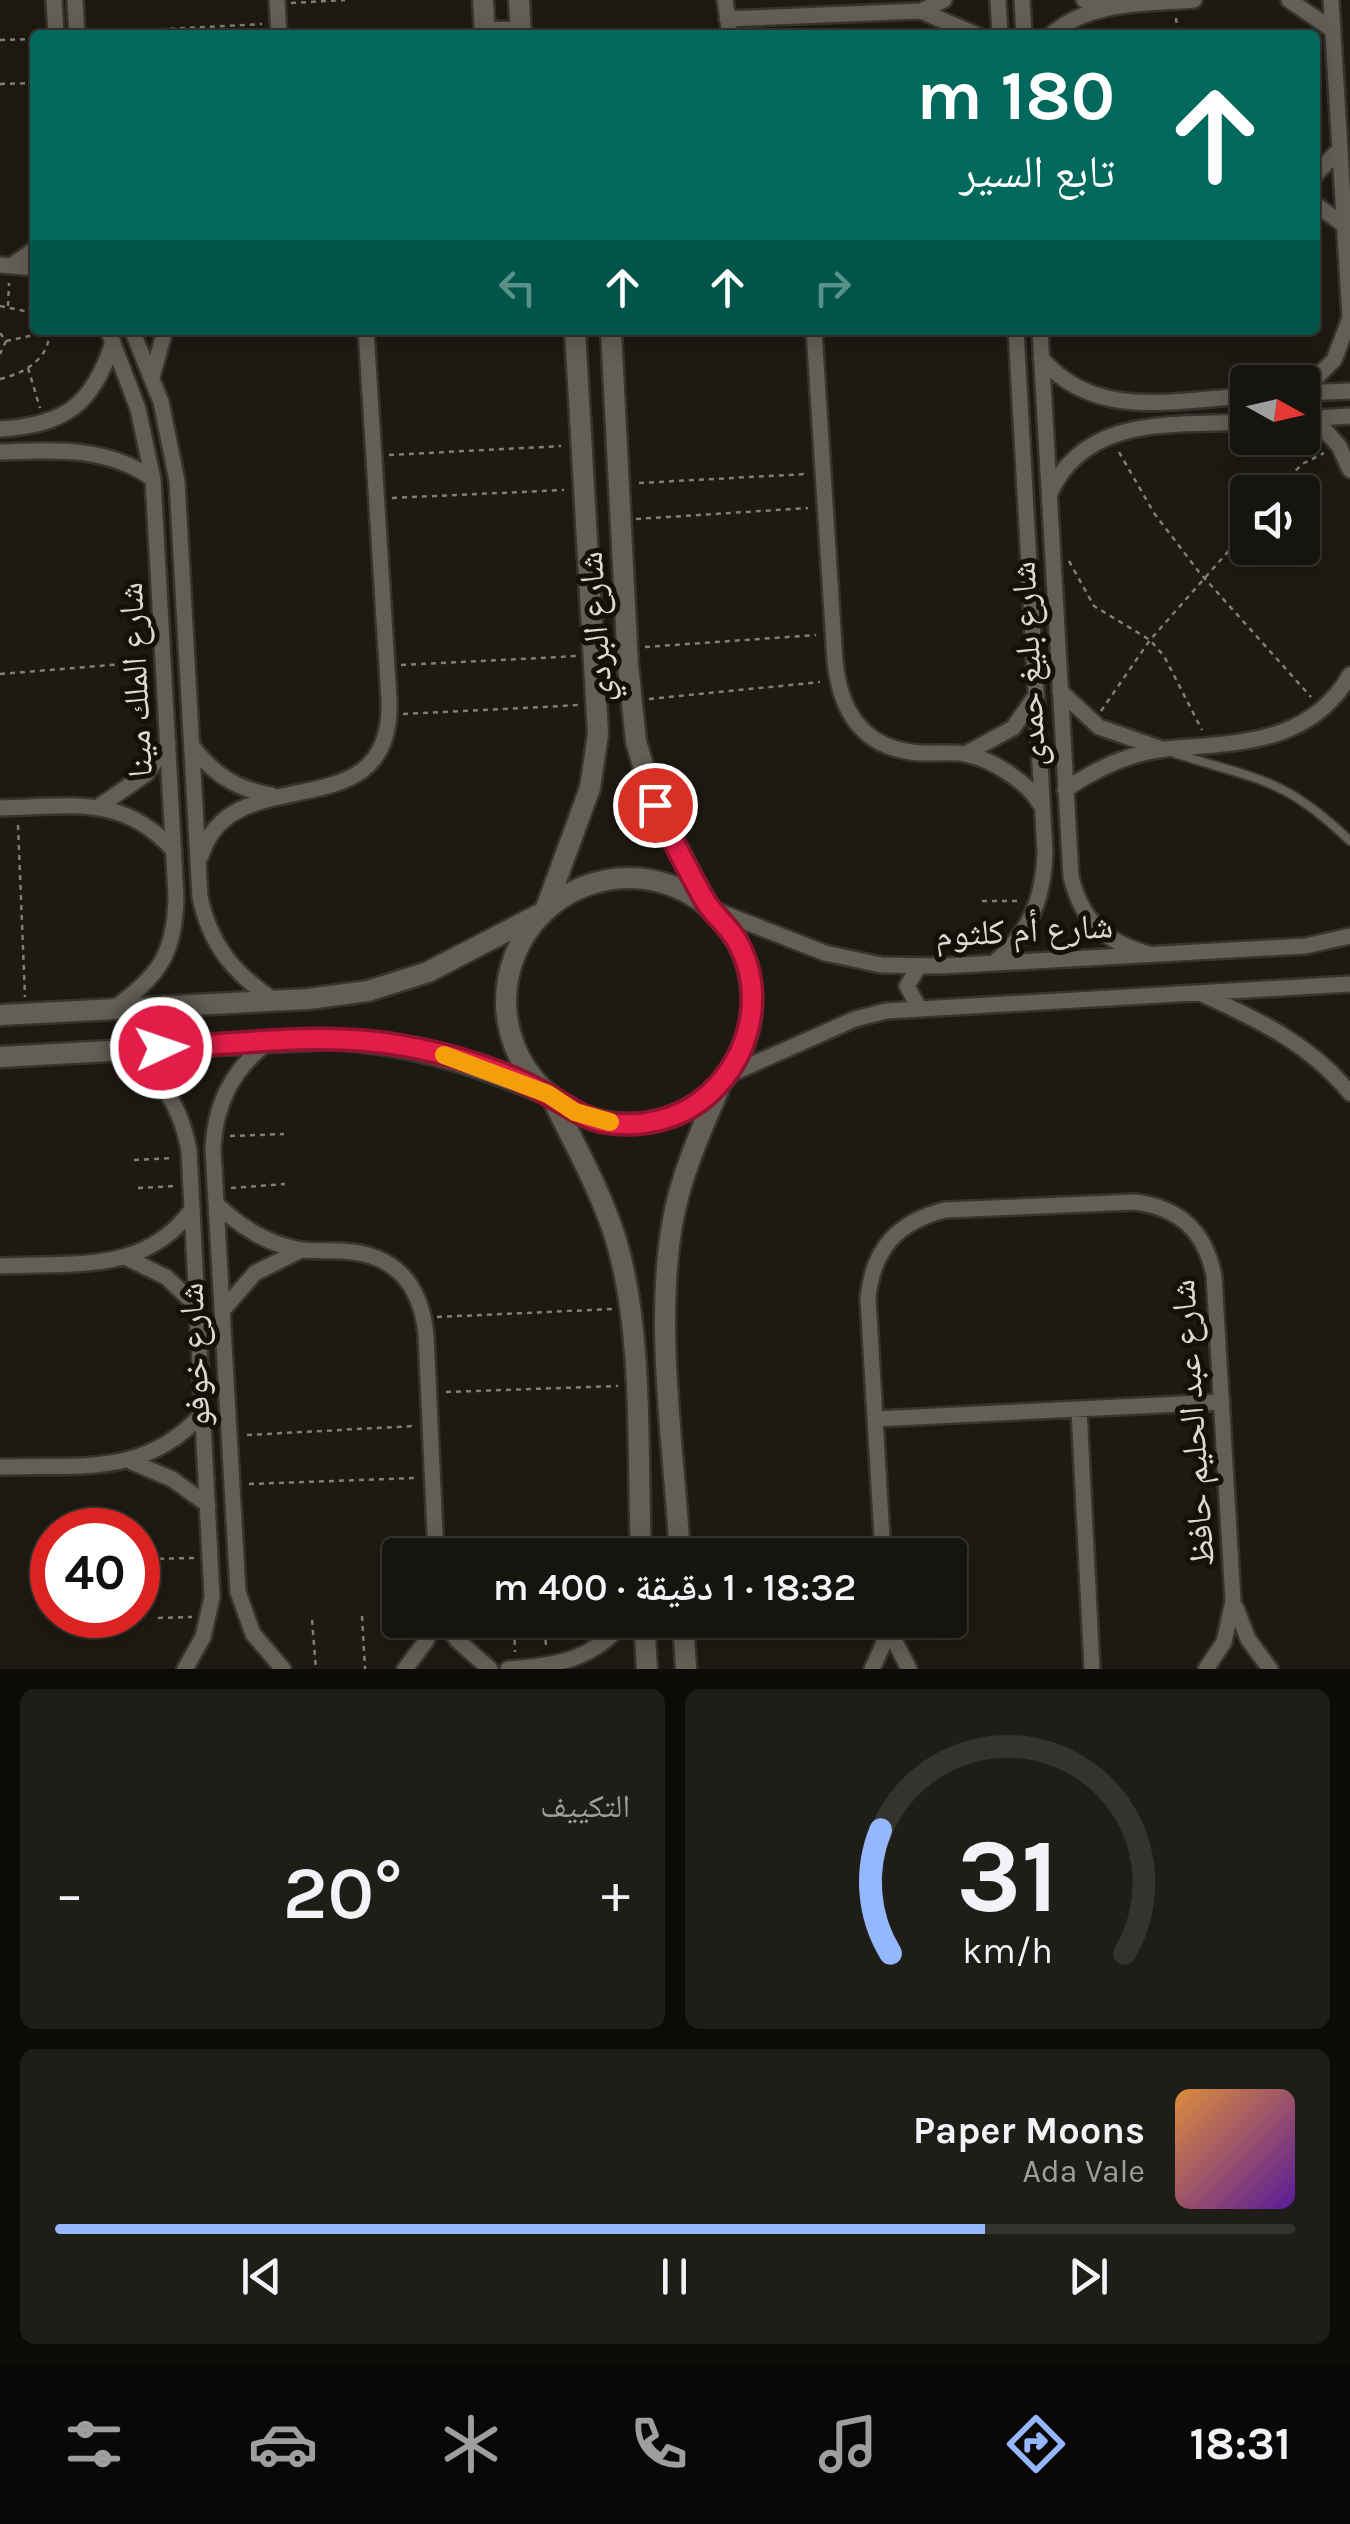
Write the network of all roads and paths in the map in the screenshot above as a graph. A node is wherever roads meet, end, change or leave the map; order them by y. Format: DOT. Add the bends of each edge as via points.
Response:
graph roads {
  1 [pos="54,0"];
  2 [pos="75,0"];
  3 [pos="345,0"];
  4 [pos="483,0"];
  5 [pos="518,0"];
  6 [pos="726,0"];
  7 [pos="944,0"];
  8 [pos="998,0"];
  9 [pos="1022,0"];
  10 [pos="1084,0"];
  11 [pos="1194,0"];
  12 [pos="1289,0"];
  13 [pos="1331,0"];
  14 [pos="277,2"];
  15 [pos="1175,2"];
  16 [pos="1110,7"];
  17 [pos="921,11"];
  18 [pos="729,27"];
  19 [pos="279,29"];
  20 [pos="56,30"];
  21 [pos="77,30"];
  22 [pos="239,30"];
  23 [pos="485,30"];
  24 [pos="520,30"];
  25 [pos="965,30"];
  26 [pos="1000,30"];
  27 [pos="1024,30"];
  28 [pos="1058,30"];
  29 [pos="1178,30"];
  30 [pos="1333,30"];
  31 [pos="30,38"];
  32 [pos="0,40"];
  33 [pos="30,83"];
  34 [pos="0,84"];
  35 [pos="1340,148"];
  36 [pos="1320,170"];
  37 [pos="1320,208"];
  38 [pos="1344,225"];
  39 [pos="30,252"];
  40 [pos="8,265"];
  41 [pos="0,306"];
  42 [pos="8,306"];
  43 [pos="30,312"];
  44 [pos="1350,318"];
  45 [pos="0,333"];
  46 [pos="32,335"];
  47 [pos="49,335"];
  48 [pos="134,335"];
  49 [pos="165,335"];
  50 [pos="370,335"];
  51 [pos="574,335"];
  52 [pos="814,335"];
  53 [pos="1016,335"];
  54 [pos="1040,335"];
  55 [pos="111,336"];
  56 [pos="613,337"];
  57 [pos="6,341"];
  58 [pos="0,354"];
  59 [pos="1041,358"];
  60 [pos="28,368"];
  61 [pos="1320,374"];
  62 [pos="152,378"];
  63 [pos="0,379"];
  64 [pos="1350,390"];
  65 [pos="1320,391"];
  66 [pos="1230,397"];
  67 [pos="1124,402"];
  68 [pos="1350,416"];
  69 [pos="1320,417"];
  70 [pos="1230,423"];
  71 [pos="44,424"];
  72 [pos="22,428"];
  73 [pos="0,429"];
  74 [pos="1320,429"];
  75 [pos="1116,432"];
  76 [pos="583,445"];
  77 [pos="1339,446"];
  78 [pos="28,451"];
  79 [pos="0,452"];
  80 [pos="376,456"];
  81 [pos="1350,470"];
  82 [pos="822,473"];
  83 [pos="1291,475"];
  84 [pos="619,477"];
  85 [pos="153,480"];
  86 [pos="585,480"];
  87 [pos="1048,496"];
  88 [pos="378,498"];
  89 [pos="824,507"];
  90 [pos="621,520"];
  91 [pos="1028,548"];
  92 [pos="1058,549"];
  93 [pos="1230,550"];
  94 [pos="1205,578"];
  95 [pos="833,634"];
  96 [pos="1150,640"];
  97 [pos="628,648"];
  98 [pos="594,655"];
  99 [pos="164,661"];
  100 [pos="387,666"];
  101 [pos="0,674"];
  102 [pos="1350,675"];
  103 [pos="837,681"];
  104 [pos="1060,691"];
  105 [pos="1036,694"];
  106 [pos="631,700"];
  107 [pos="597,705"];
  108 [pos="1321,710"];
  109 [pos="390,714"];
  110 [pos="1093,723"];
  111 [pos="168,744"];
  112 [pos="192,746"];
  113 [pos="1211,748"];
  114 [pos="1162,749"];
  115 [pos="966,754"];
  116 [pos="1065,790"];
  117 [pos="275,796"];
  118 [pos="101,805"];
  119 [pos="8,808"];
  120 [pos="1042,808"];
  121 [pos="1350,841"];
  122 [pos="174,851"];
  123 [pos="1068,851"];
  124 [pos="1045,854"];
  125 [pos="198,864"];
  126 [pos="982,901"];
  127 [pos="1040,902"];
  128 [pos="709,906"];
  129 [pos="543,911"];
  130 [pos="204,918"];
  131 [pos="175,926"];
  132 [pos="1350,936"];
  133 [pos="1149,954"];
  134 [pos="994,963"];
  135 [pos="919,966"];
  136 [pos="1350,984"];
  137 [pos="1200,993"];
  138 [pos="274,1001"];
  139 [pos="918,1006"];
  140 [pos="113,1009"];
  141 [pos="26,1014"];
  142 [pos="0,1015"];
  143 [pos="268,1042"];
  144 [pos="125,1050"];
  145 [pos="0,1057"];
  146 [pos="724,1079"];
  147 [pos="1350,1093"];
  148 [pos="550,1096"];
  149 [pos="284,1134"];
  150 [pos="213,1143"];
  151 [pos="189,1154"];
  152 [pos="134,1160"];
  153 [pos="285,1184"];
  154 [pos="191,1186"];
  155 [pos="138,1188"];
  156 [pos="216,1197"];
  157 [pos="192,1209"];
  158 [pos="300,1250"];
  159 [pos="128,1258"];
  160 [pos="0,1266"];
  161 [pos="198,1306"];
  162 [pos="630,1308"];
  163 [pos="222,1311"];
  164 [pos="424,1318"];
  165 [pos="634,1385"];
  166 [pos="428,1393"];
  167 [pos="1222,1402"];
  168 [pos="1079,1409"];
  169 [pos="203,1414"];
  170 [pos="875,1419"];
  171 [pos="430,1425"];
  172 [pos="229,1436"];
  173 [pos="132,1462"];
  174 [pos="0,1468"];
  175 [pos="432,1477"];
  176 [pos="232,1485"];
  177 [pos="208,1504"];
  178 [pos="435,1538"];
  179 [pos="640,1538"];
  180 [pos="679,1538"];
  181 [pos="882,1538"];
  182 [pos="160,1560"];
  183 [pos="211,1564"];
  184 [pos="236,1570"];
  185 [pos="1233,1601"];
  186 [pos="362,1616"];
  187 [pos="209,1617"];
  188 [pos="160,1618"];
  189 [pos="312,1620"];
  190 [pos="427,1638"];
  191 [pos="457,1638"];
  192 [pos="514,1638"];
  193 [pos="546,1638"];
  194 [pos="607,1638"];
  195 [pos="645,1638"];
  196 [pos="685,1638"];
  197 [pos="881,1638"];
  198 [pos="893,1638"];
  199 [pos="689,1664"];
  200 [pos="547,1666"];
  201 [pos="185,1669"];
  202 [pos="283,1669"];
  203 [pos="316,1669"];
  204 [pos="365,1669"];
  205 [pos="405,1669"];
  206 [pos="490,1669"];
  207 [pos="513,1669"];
  208 [pos="647,1669"];
  209 [pos="872,1669"];
  210 [pos="908,1669"];
  211 [pos="1092,1669"];
  212 [pos="1206,1669"];
  213 [pos="1270,1669"];
  1 -- 20 [label="street"];
  2 -- 21 [label="street"];
  3 -- 14 [label="path"];
  4 -- 23 [label="street"];
  5 -- 24 [label="street"];
  6 -- 18 [label="street"];
  7 -- 17 [label="street"];
  8 -- 26 [label="street"];
  9 -- 27 [label="street"];
  10 -- 16 [label="street"];
  11 -- 15 [label="street"];
  12 -- 30 [label="street"];
  13 -- 30 [label="street"];
  14 -- 19 [label="street"];
  15 -- 16 [label="street"];
  15 -- 29 [label="path"];
  16 -- 28 [label="street"];
  17 -- 18 [label="street"];
  17 -- 25 [label="street"];
  19 -- 22 [label="path"];
  30 -- 35 [label="street"];
  31 -- 32 [label="path"];
  33 -- 34 [label="path"];
  35 -- 36 [label="street"];
  35 -- 38 [label="street"];
  37 -- 38 [label="street"];
  38 -- 44 [label="street"];
  39 -- 40 [label="street"];
  40 -- 42 [label="path"];
  41 -- 42 [label="path"];
  42 -- 43 [label="path"];
  44 -- 61 [label="street" via="1334,360"];
  45 -- 57 [label="path"];
  46 -- 57 [label="path"];
  47 -- 60 [label="path" via="46,350"];
  48 -- 62 [label="street, شارع الملك مينا"];
  49 -- 62 [label="street"];
  50 -- 80 [label="street"];
  51 -- 76 [label="street, شارع البردي"];
  52 -- 82 [label="street"];
  53 -- 91 [label="street, شارع بليغ حمدى"];
  54 -- 59 [label="street, شارع بليغ حمدى"];
  55 -- 71 [label="street" via="97,384 83,401"];
  55 -- 85 [label="street, شارع الملك مينا" via="145,432"];
  56 -- 84 [label="street, شارع البردي"];
  57 -- 58 [label="path"];
  59 -- 67 [label="street" via="1069,385"];
  59 -- 87 [label="street, شارع بليغ حمدى"];
  60 -- 63 [label="path"];
  60 -- 71 [label="path"];
  62 -- 112 [label="street, شارع الملك مينا" via="177,481"];
  64 -- 65 [label="street"];
  66 -- 67 [label="street"];
  67 -- 75 [label="street"];
  68 -- 69 [label="street"];
  70 -- 75 [label="street"];
  71 -- 72 [label="street"];
  72 -- 73 [label="street"];
  72 -- 78 [label="street" via="34,437"];
  74 -- 77 [label="street"];
  75 -- 87 [label="street" via="1070,460"];
  75 -- 94 [label="path" via="1154,513"];
  76 -- 80 [label="path"];
  76 -- 86 [label="street, شارع البردي"];
  77 -- 81 [label="street"];
  77 -- 83 [label="path"];
  78 -- 79 [label="street"];
  78 -- 85 [label="street" via="95,454"];
  80 -- 88 [label="street"];
  82 -- 84 [label="path"];
  82 -- 89 [label="street"];
  84 -- 86 [label="street"];
  84 -- 90 [label="street, شارع البردي"];
  85 -- 99 [label="street, شارع الملك مينا"];
  86 -- 88 [label="path"];
  86 -- 98 [label="street, شارع البردي"];
  87 -- 92 [label="street, شارع بليغ حمدى"];
  88 -- 100 [label="street"];
  89 -- 90 [label="path"];
  89 -- 95 [label="street"];
  90 -- 97 [label="street, شارع البردي"];
  91 -- 92 [label="street"];
  91 -- 105 [label="street, شارع بليغ حمدى"];
  92 -- 96 [label="path" via="1094,606"];
  92 -- 104 [label="street, شارع بليغ حمدى"];
  93 -- 94 [label="path"];
  94 -- 96 [label="path"];
  94 -- 108 [label="path"];
  95 -- 97 [label="path"];
  95 -- 103 [label="street"];
  96 -- 110 [label="path"];
  96 -- 113 [label="path"];
  97 -- 106 [label="street, شارع البردي"];
  98 -- 100 [label="path"];
  98 -- 107 [label="street, شارع البردي"];
  99 -- 101 [label="path"];
  99 -- 111 [label="street, شارع الملك مينا"];
  100 -- 109 [label="street"];
  102 -- 108 [label="street"];
  103 -- 106 [label="path"];
  103 -- 115 [label="street" via="853,722 870,737 910,752"];
  104 -- 110 [label="street"];
  104 -- 116 [label="street, شارع بليغ حمدى"];
  105 -- 115 [label="street" via="1012,728"];
  105 -- 120 [label="street, شارع بليغ حمدى"];
  106 -- 128 [label="street, شارع البردي" via="655,805"];
  107 -- 109 [label="path"];
  107 -- 129 [label="street, شارع البردي" via="590,788"];
  108 -- 113 [label="street" via="1285,732"];
  109 -- 117 [label="street" via="379,752 350,780"];
  110 -- 114 [label="street"];
  111 -- 118 [label="street" via="146,774"];
  111 -- 122 [label="street, شارع الملك مينا"];
  112 -- 117 [label="street" via="227,781"];
  112 -- 125 [label="street, شارع الملك مينا"];
  113 -- 114 [label="street"];
  114 -- 116 [label="street" via="1113,763"];
  114 -- 121 [label="lane" via="1285,788"];
  115 -- 120 [label="street" via="1014,777"];
  116 -- 123 [label="street, شارع بليغ حمدى"];
  117 -- 125 [label="street" via="216,827"];
  118 -- 119 [label="street"];
  118 -- 122 [label="street" via="149,827"];
  119 -- 141 [label="path"];
  120 -- 124 [label="street, شارع بليغ حمدى"];
  122 -- 131 [label="street, شارع الملك مينا"];
  123 -- 124 [label="street"];
  123 -- 133 [label="street, شارع بليغ حمدى" via="1076,900 1087,920 1105,936"];
  124 -- 127 [label="street, شارع بليغ حمدى"];
  125 -- 130 [label="street, شارع الملك مينا"];
  126 -- 127 [label="path"];
  127 -- 134 [label="street, شارع بليغ حمدى" via="1029,926"];
  128 -- 129 [label="street" via="683,889 626,876 598,880"];
  128 -- 135 [label="street, شارع أم كلثوم" via="825,953"];
  128 -- 146 [label="street" via="739,944 752,989 747,1035"];
  129 -- 138 [label="street" via="398,983"];
  129 -- 148 [label="street" via="511,963 507,1020 528,1073"];
  130 -- 131 [label="street" via="190,931"];
  130 -- 138 [label="street, شارع الملك مينا" via="223,956"];
  131 -- 140 [label="street, شارع الملك مينا" via="162,964"];
  132 -- 133 [label="street, شارع أم كلثوم" via="1305,946"];
  133 -- 134 [label="street, شارع أم كلثوم"];
  134 -- 135 [label="street, شارع أم كلثوم"];
  135 -- 139 [label="street" via="907,986"];
  136 -- 137 [label="street, شارع أم كلثوم"];
  137 -- 139 [label="street, شارع أم كلثوم"];
  137 -- 147 [label="street" via="1287,1036"];
  138 -- 140 [label="street"];
  139 -- 146 [label="street, شارع أم كلثوم" via="855,1019"];
  140 -- 141 [label="street"];
  141 -- 142 [label="street"];
  143 -- 144 [label="street"];
  143 -- 148 [label="street" via="403,1046"];
  143 -- 150 [label="street, شارع خوفو" via="227,1088"];
  144 -- 145 [label="street"];
  144 -- 151 [label="street, شارع خوفو" via="169,1093"];
  146 -- 148 [label="street" via="679,1114 654,1122 600,1121"];
  146 -- 180 [label="street" via="686,1167 667,1270"];
  148 -- 162 [label="street" via="605,1208"];
  149 -- 150 [label="path"];
  150 -- 151 [label="street" via="199,1140"];
  150 -- 156 [label="street, شارع خوفو"];
  151 -- 152 [label="path"];
  151 -- 154 [label="street, شارع خوفو"];
  153 -- 156 [label="path"];
  154 -- 155 [label="path"];
  154 -- 157 [label="street, شارع خوفو"];
  156 -- 158 [label="street" via="255,1234"];
  156 -- 163 [label="street, شارع خوفو"];
  157 -- 159 [label="street" via="166,1239"];
  157 -- 161 [label="street, شارع خوفو"];
  158 -- 163 [label="street" via="255,1273"];
  158 -- 164 [label="street" via="346,1251 387,1262 413,1285"];
  159 -- 160 [label="street"];
  159 -- 161 [label="street" via="166,1277"];
  161 -- 169 [label="street, شارع خوفو"];
  162 -- 164 [label="path"];
  162 -- 165 [label="street"];
  163 -- 172 [label="street, شارع خوفو"];
  164 -- 166 [label="street"];
  165 -- 166 [label="path"];
  165 -- 179 [label="street"];
  166 -- 171 [label="street"];
  167 -- 168 [label="street"];
  167 -- 170 [label="street, شارع عبد الحليم حافظ" via="1209,1252 1180,1215 1135,1202 945,1210 898,1230 871,1272"];
  167 -- 185 [label="street, شارع عبد الحليم حافظ"];
  168 -- 170 [label="street"];
  168 -- 211 [label="street"];
  169 -- 173 [label="street" via="171,1444"];
  169 -- 177 [label="street, شارع خوفو"];
  170 -- 181 [label="street, شارع عبد الحليم حافظ"];
  171 -- 172 [label="path"];
  171 -- 175 [label="street"];
  172 -- 176 [label="street, شارع خوفو"];
  173 -- 174 [label="street"];
  173 -- 177 [label="street"];
  175 -- 176 [label="path"];
  175 -- 178 [label="street"];
  176 -- 184 [label="street, شارع خوفو"];
  177 -- 183 [label="street, شارع خوفو"];
  182 -- 183 [label="path"];
  183 -- 184 [label="street" via="227,1575"];
  183 -- 187 [label="street, شارع خوفو"];
  184 -- 202 [label="street, شارع خوفو" via="248,1624"];
  185 -- 212 [label="street, شارع عبد الحليم حافظ" via="1224,1642"];
  185 -- 213 [label="street, شارع عبد الحليم حافظ"];
  186 -- 204 [label="path"];
  187 -- 188 [label="path"];
  187 -- 201 [label="street, شارع خوفو"];
  189 -- 203 [label="path"];
  190 -- 205 [label="street"];
  191 -- 206 [label="street"];
  192 -- 207 [label="path"];
  193 -- 200 [label="path"];
  194 -- 200 [label="street" via="595,1650"];
  195 -- 208 [label="street"];
  196 -- 199 [label="street"];
  197 -- 209 [label="street"];
  198 -- 210 [label="street"];
  200 -- 207 [label="street"];
}
